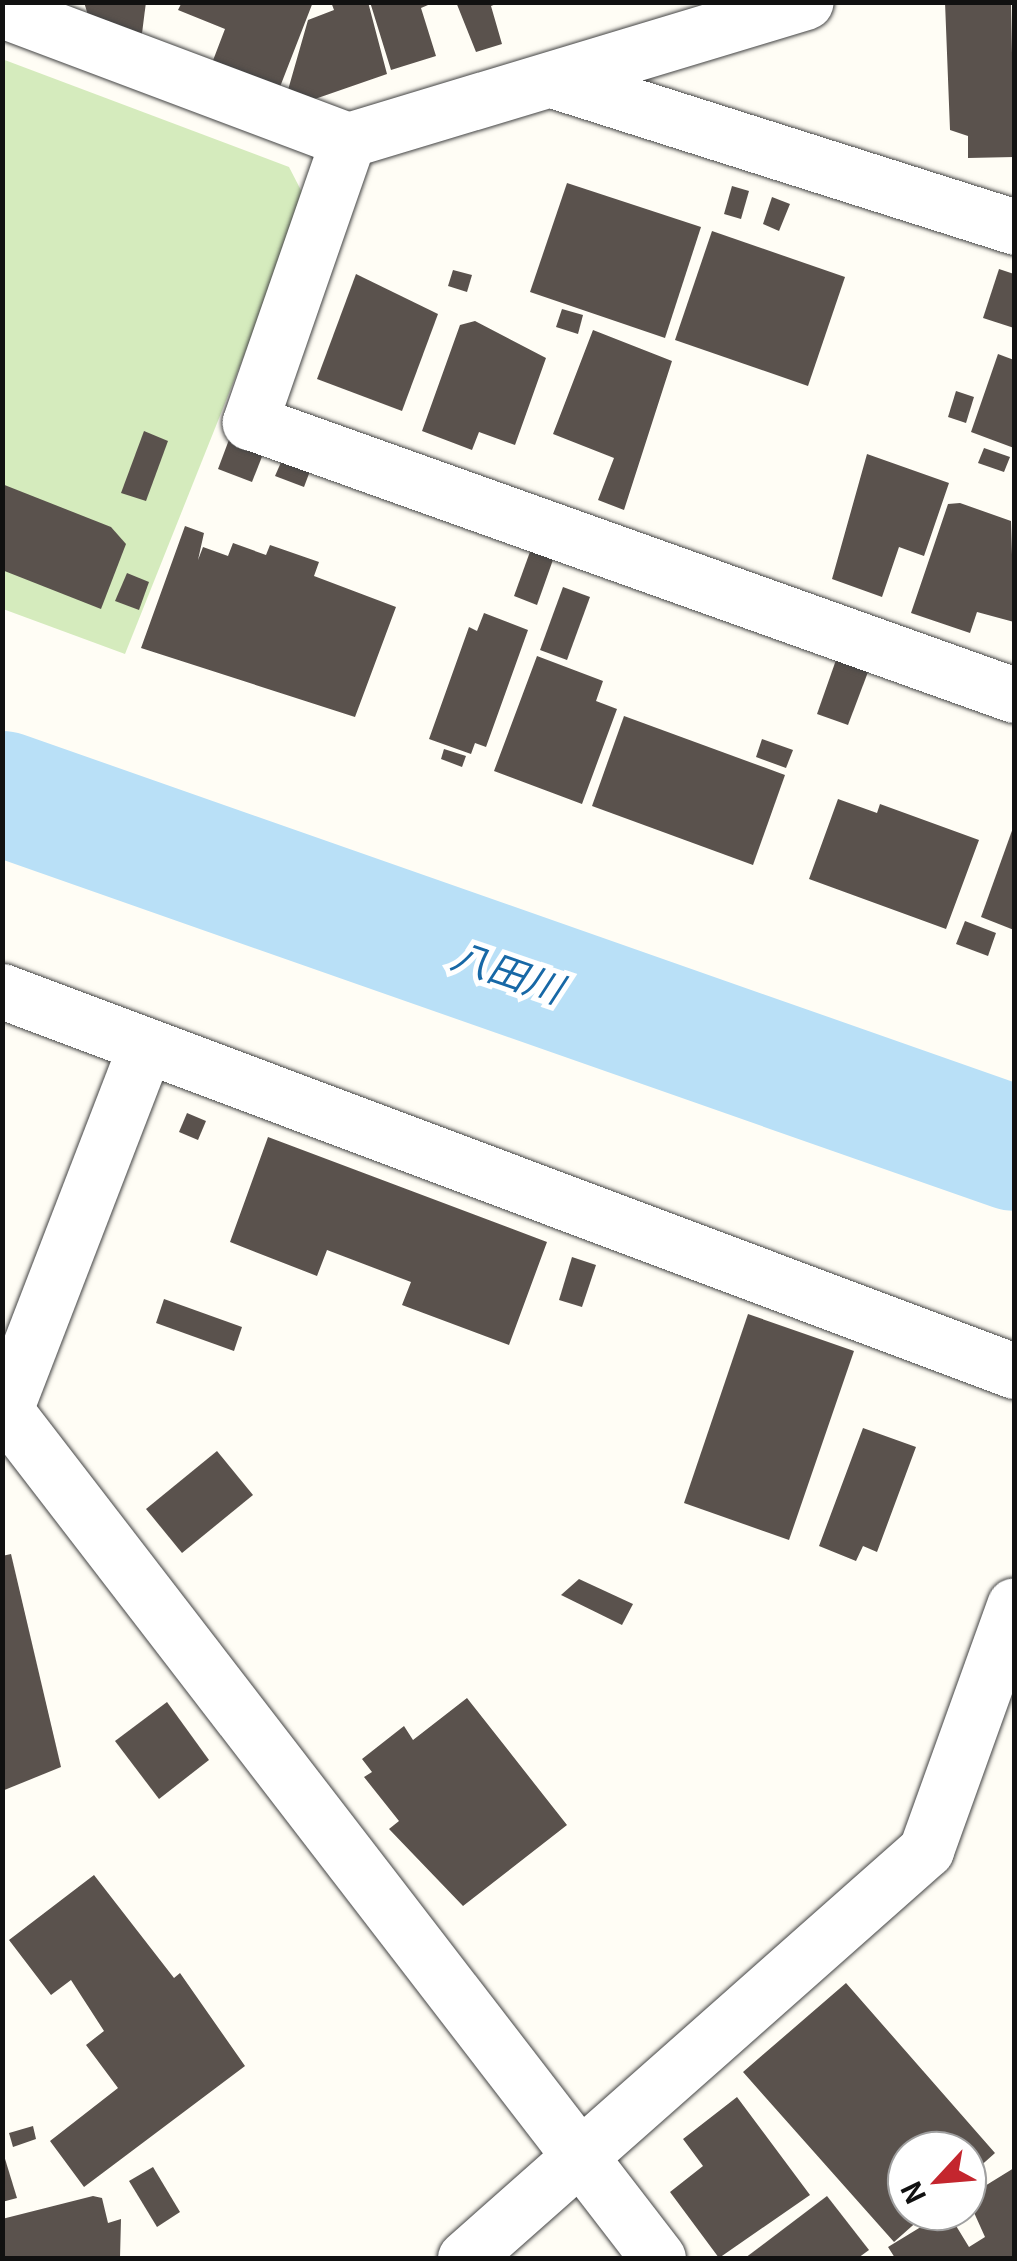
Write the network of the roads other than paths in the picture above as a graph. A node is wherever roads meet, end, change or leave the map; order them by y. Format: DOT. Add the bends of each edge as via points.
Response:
graph roads {
  1 [pos="806,2"];
  2 [pos="27,12"];
  3 [pos="555,81"];
  4 [pos="348,140"];
  5 [pos="1014,227"];
  6 [pos="1014,695"];
  7 [pos="2,991"];
  8 [pos="146,1046"];
  9 [pos="1014,1371"];
  10 [pos="4,1410"];
  11 [pos="1014,1605"];
  12 [pos="580,2159"];
  13 [pos="465,2258"];
  14 [pos="658,2258"];
  1 -- 3 [label="street"];
  2 -- 4 [label="street"];
  3 -- 4 [label="street"];
  3 -- 5 [label="street"];
  4 -- 6 [label="street" via="250,422"];
  7 -- 8 [label="street"];
  8 -- 9 [label="street"];
  8 -- 10 [label="street"];
  10 -- 12 [label="street"];
  11 -- 12 [label="street" via="926,1850"];
  12 -- 13 [label="street"];
  12 -- 14 [label="street"];
}
